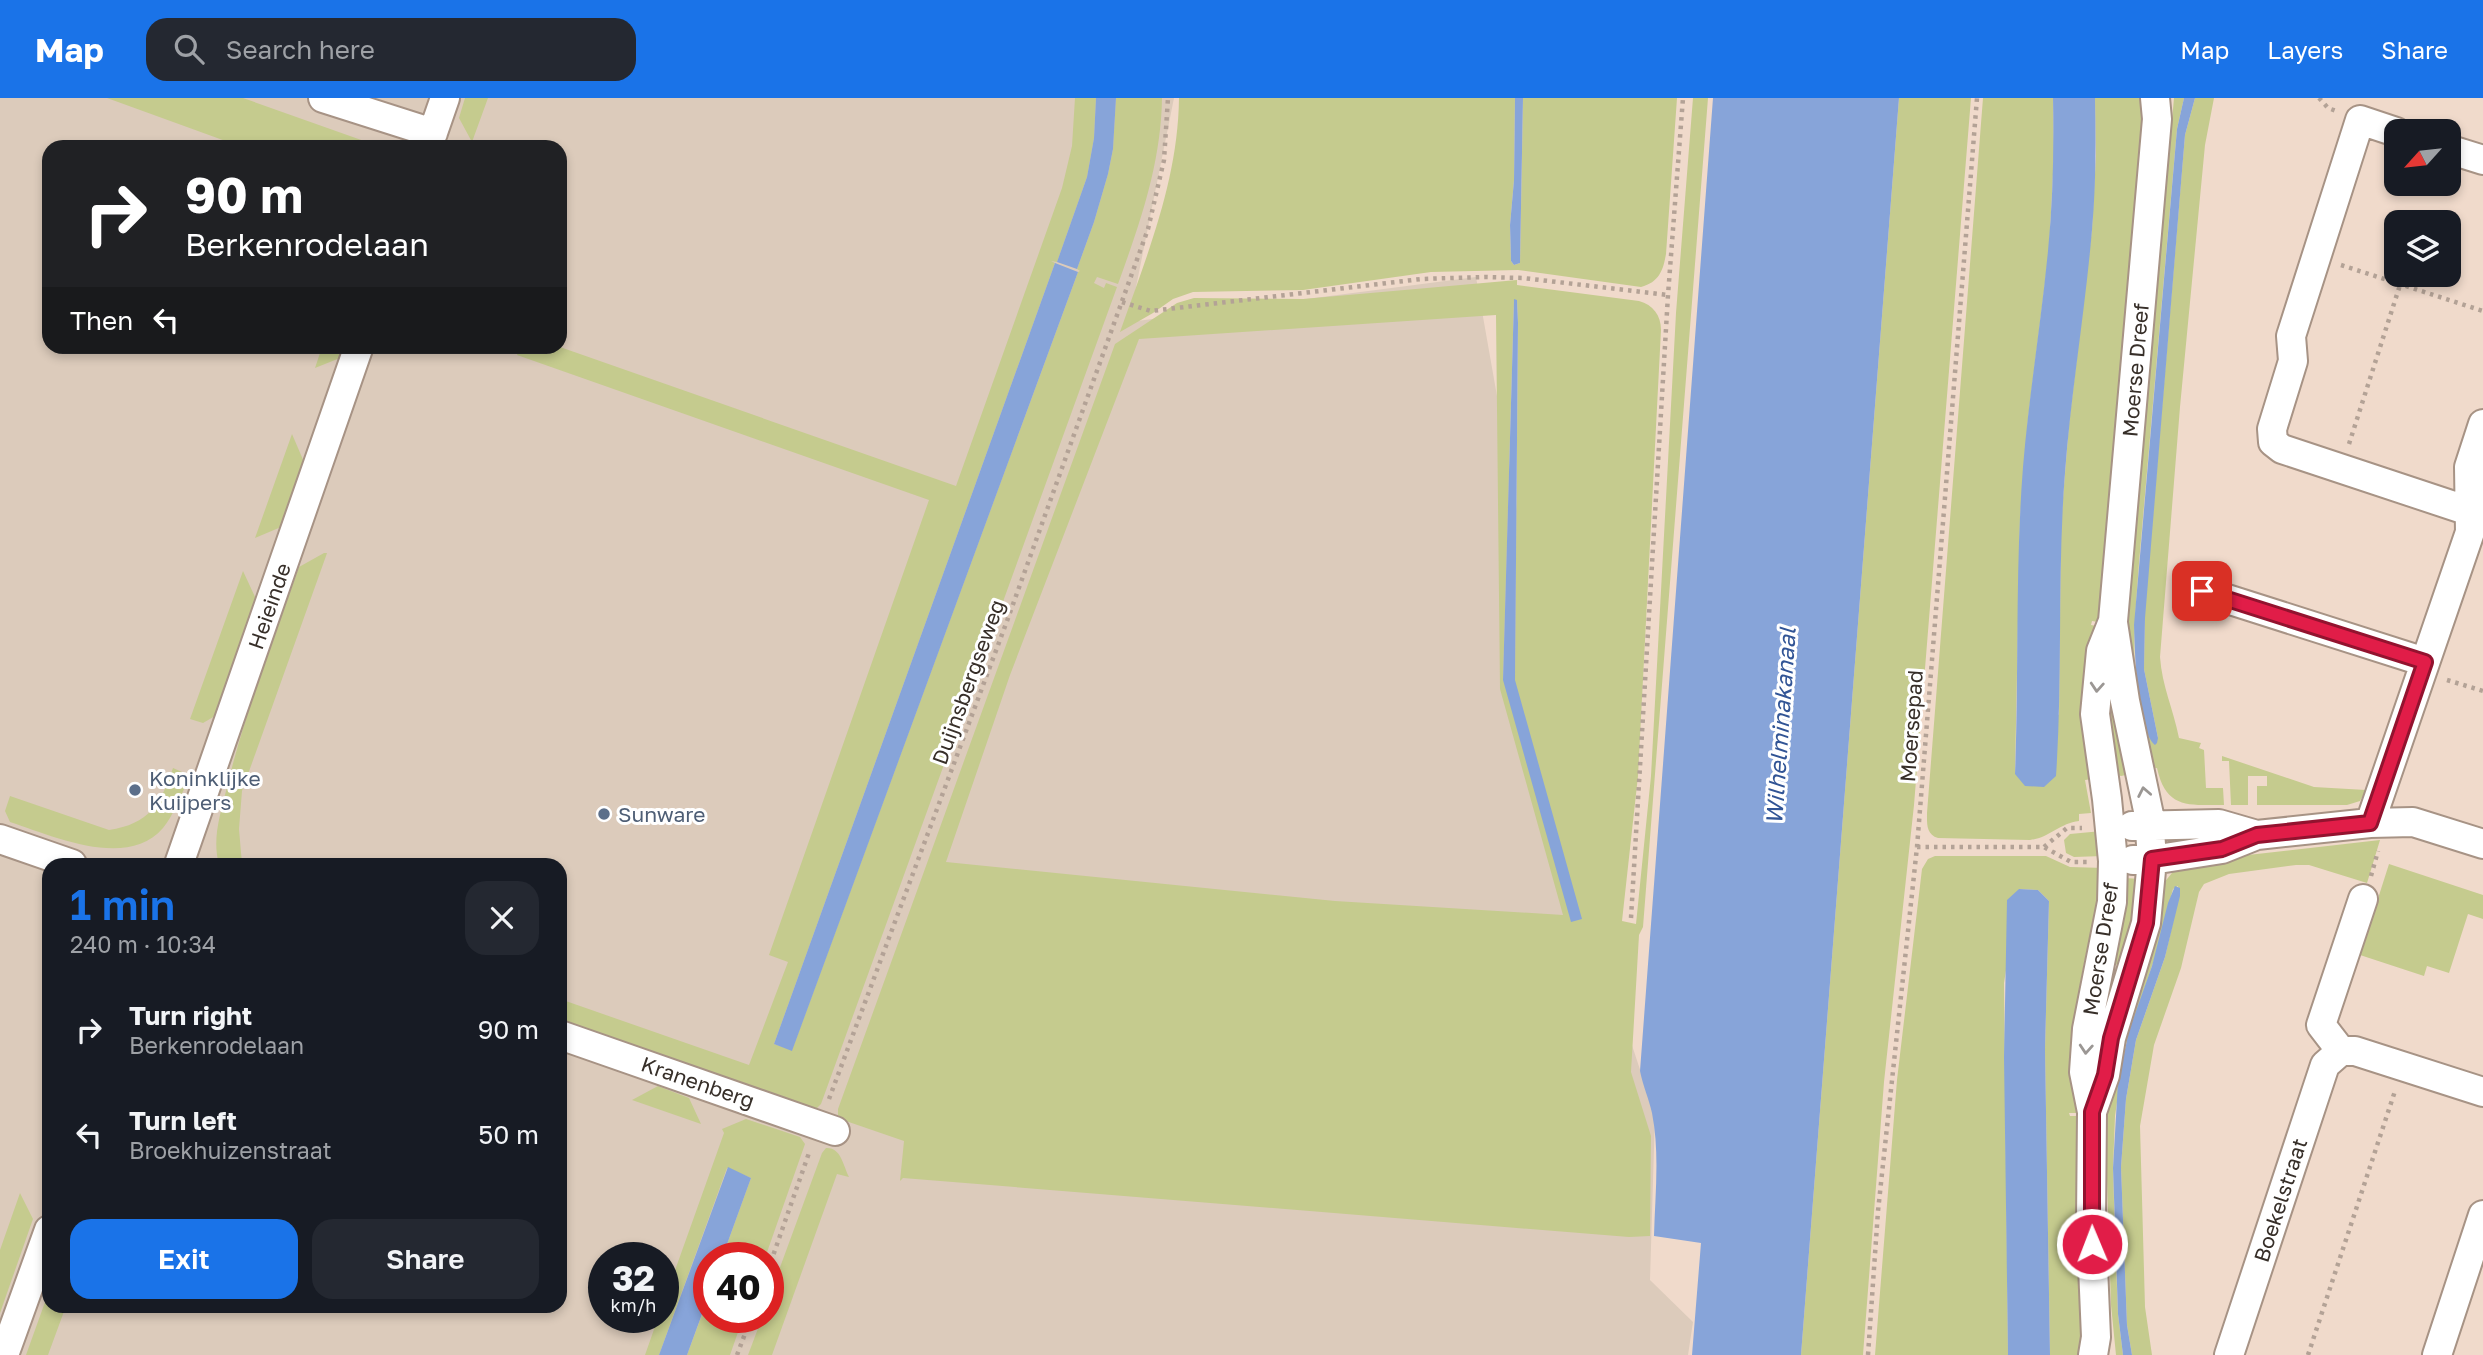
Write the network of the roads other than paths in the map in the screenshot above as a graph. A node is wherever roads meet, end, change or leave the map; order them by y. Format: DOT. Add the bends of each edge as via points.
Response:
graph roads {
  1 [pos="323,98"];
  2 [pos="445,98"];
  3 [pos="2159,105"];
  4 [pos="2384,128"];
  5 [pos="431,140"];
  6 [pos="2461,153"];
  7 [pos="2483,160"];
  8 [pos="356,354"];
  9 [pos="2483,424"];
  10 [pos="2469,511"];
  11 [pos="2202,591"];
  12 [pos="2113,621"];
  13 [pos="2423,667"];
  14 [pos="2370,823"];
  15 [pos="2150,826"];
  16 [pos="2110,827"];
  17 [pos="2257,835"];
  18 [pos="0,839"];
  19 [pos="2483,844"];
  20 [pos="55,858"];
  21 [pos="181,858"];
  22 [pos="2152,859"];
  23 [pos="2113,861"];
  24 [pos="2363,899"];
  25 [pos="567,1037"];
  26 [pos="2341,1051"];
  27 [pos="2483,1092"];
  28 [pos="2092,1112"];
  29 [pos="827,1128"];
  30 [pos="2483,1215"];
  31 [pos="42,1249"];
  32 [pos="2098,1349"];
  33 [pos="4,1355"];
  34 [pos="2229,1355"];
  35 [pos="2437,1355"];
  1 -- 5 [label="street"];
  2 -- 5 [label="street"];
  3 -- 12 [label="street, Moerse Dreef"];
  4 -- 10 [label="street" via="2360,120 2291,336 2293,361 2272,429 2273,442 2282,449"];
  6 -- 7 [label="street"];
  8 -- 21 [label="street, Heieinde"];
  9 -- 10 [label="street" via="2469,467"];
  10 -- 13 [label="street" via="2470,532"];
  11 -- 13 [label="street"];
  15 -- 12 [label="street, Moerse Dreef, one-way"];
  12 -- 16 [label="street, Moerse Dreef, one-way" via="2101,651 2095,715"];
  13 -- 14 [label="street"];
  14 -- 17 [label="street"];
  14 -- 19 [label="street" via="2413,822"];
  15 -- 16 [label="street"];
  15 -- 17 [label="street" via="2220,824"];
  15 -- 22 [label="street, Moerse Dreef"];
  16 -- 23 [label="street, Moerse Dreef"];
  17 -- 22 [label="street" via="2222,849"];
  18 -- 20 [label="street"];
  22 -- 23 [label="street"];
  22 -- 28 [label="street, Moerse Dreef" via="2146,923"];
  23 -- 28 [label="street, Moerse Dreef, one-way" via="2112,902 2087,1029 2084,1072"];
  24 -- 26 [label="street" via="2321,1025"];
  25 -- 29 [label="street, Kranenberg"];
  26 -- 27 [label="street" via="2355,1051"];
  26 -- 34 [label="street, Boekelstraat" via="2325,1065"];
  28 -- 32 [label="street, Moerse Dreef" via="2091,1220"];
  30 -- 35 [label="street"];
  31 -- 33 [label="street"];
}
